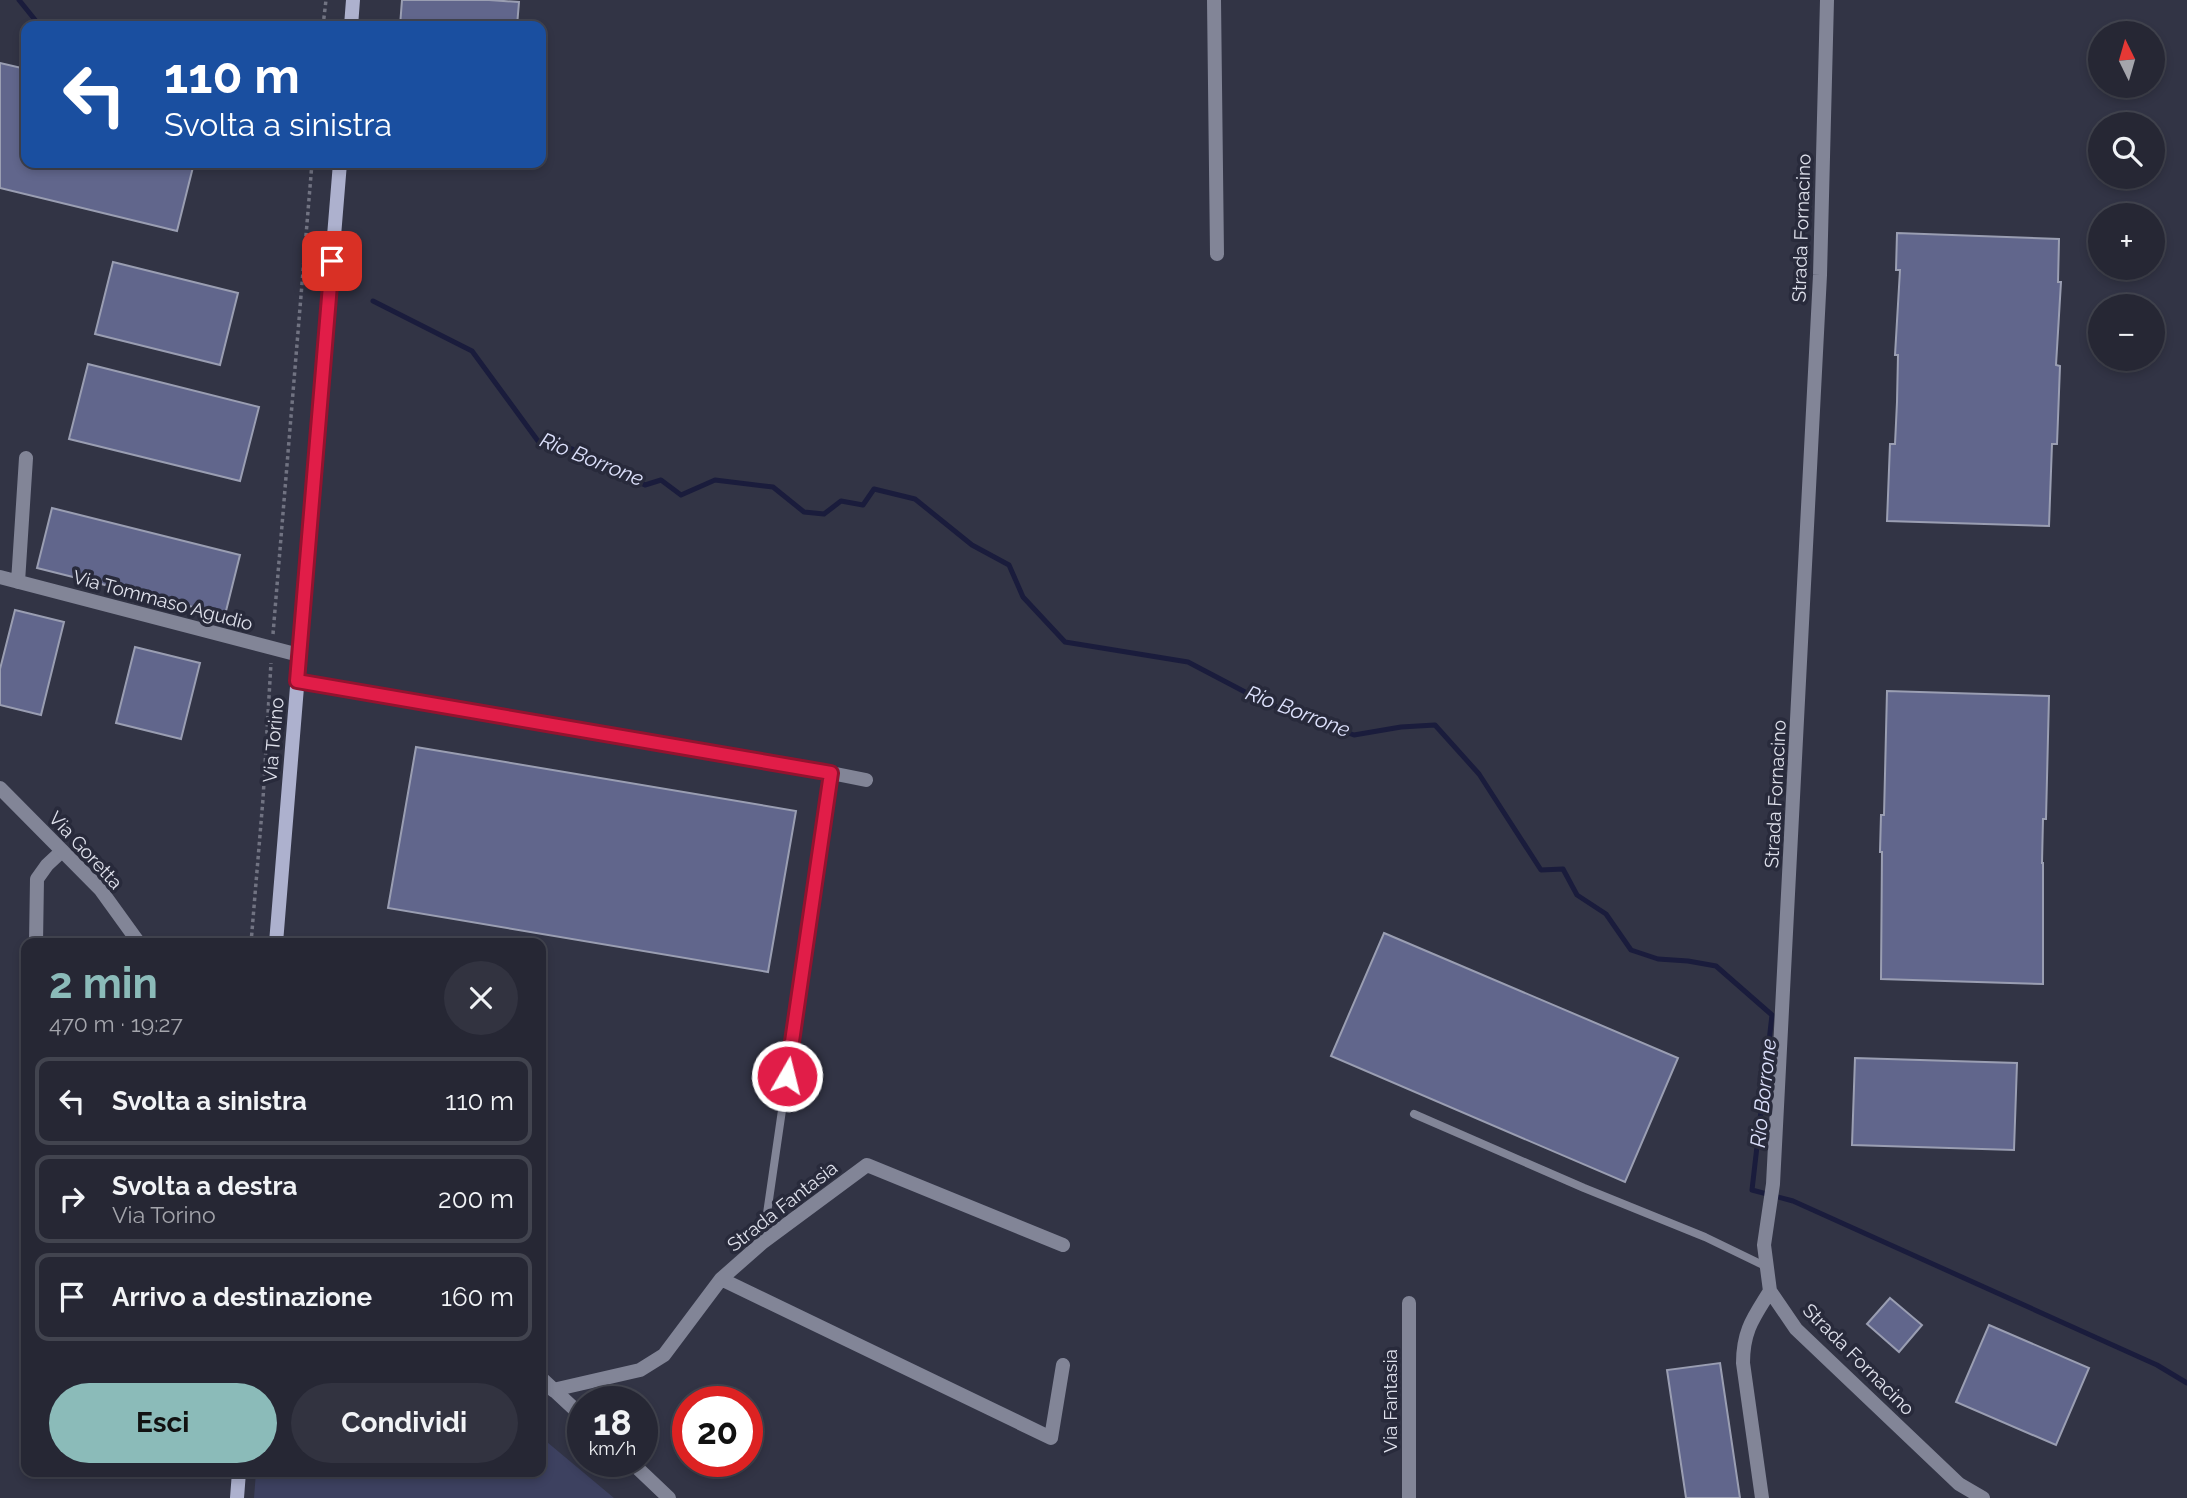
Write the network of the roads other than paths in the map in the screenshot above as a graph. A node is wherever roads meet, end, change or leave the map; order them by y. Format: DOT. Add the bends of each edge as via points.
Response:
graph roads {
  1 [pos="353,0"];
  2 [pos="1214,0"];
  3 [pos="1827,0"];
  4 [pos="351,21"];
  5 [pos="340,168"];
  6 [pos="1217,254"];
  7 [pos="26,458"];
  8 [pos="0,577"];
  9 [pos="18,582"];
  10 [pos="299,655"];
  11 [pos="297,681"];
  12 [pos="831,773"];
  13 [pos="866,780"];
  14 [pos="0,788"];
  15 [pos="62,851"];
  16 [pos="36,938"];
  17 [pos="135,938"];
  18 [pos="276,938"];
  19 [pos="1414,1114"];
  20 [pos="763,1242"];
  21 [pos="1063,1245"];
  22 [pos="1767,1267"];
  23 [pos="721,1279"];
  24 [pos="1770,1291"];
  25 [pos="1409,1303"];
  26 [pos="1063,1365"];
  27 [pos="546,1383"];
  28 [pos="553,1390"];
  29 [pos="567,1403"];
  30 [pos="239,1477"];
  31 [pos="647,1477"];
  32 [pos="237,1498"];
  33 [pos="669,1498"];
  34 [pos="1409,1498"];
  35 [pos="1762,1498"];
  36 [pos="1983,1498"];
  1 -- 4 [label="main road"];
  2 -- 6 [label="street"];
  3 -- 22 [label="street, Strada Fornacino" via="1820,275 1773,1184 1764,1245"];
  5 -- 10 [label="main road, Via Torino"];
  7 -- 9 [label="street"];
  8 -- 9 [label="street, Via Tommaso Agudio"];
  9 -- 10 [label="street, Via Tommaso Agudio"];
  10 -- 11 [label="main road, Via Torino"];
  11 -- 12 [label="street"];
  11 -- 18 [label="main road, Via Torino"];
  12 -- 13 [label="street"];
  12 -- 20 [label="lane"];
  14 -- 15 [label="street, Via Goretta"];
  15 -- 16 [label="street" via="37,879"];
  15 -- 17 [label="street, Via Goretta" via="100,889"];
  19 -- 22 [label="lane"];
  20 -- 21 [label="street, Strada Fantasia" via="867,1165"];
  20 -- 23 [label="street, Strada Fantasia"];
  22 -- 24 [label="street, Strada Fornacino"];
  23 -- 26 [label="street" via="1051,1438"];
  23 -- 28 [label="street, Strada Fantasia" via="664,1355 640,1370"];
  24 -- 35 [label="street" via="1746,1330 1743,1346"];
  24 -- 36 [label="street, Strada Fornacino" via="1796,1329 1959,1484"];
  25 -- 34 [label="street, Via Fantasia"];
  27 -- 28 [label="street"];
  28 -- 29 [label="street"];
  30 -- 32 [label="main road"];
  31 -- 33 [label="street"];
}
